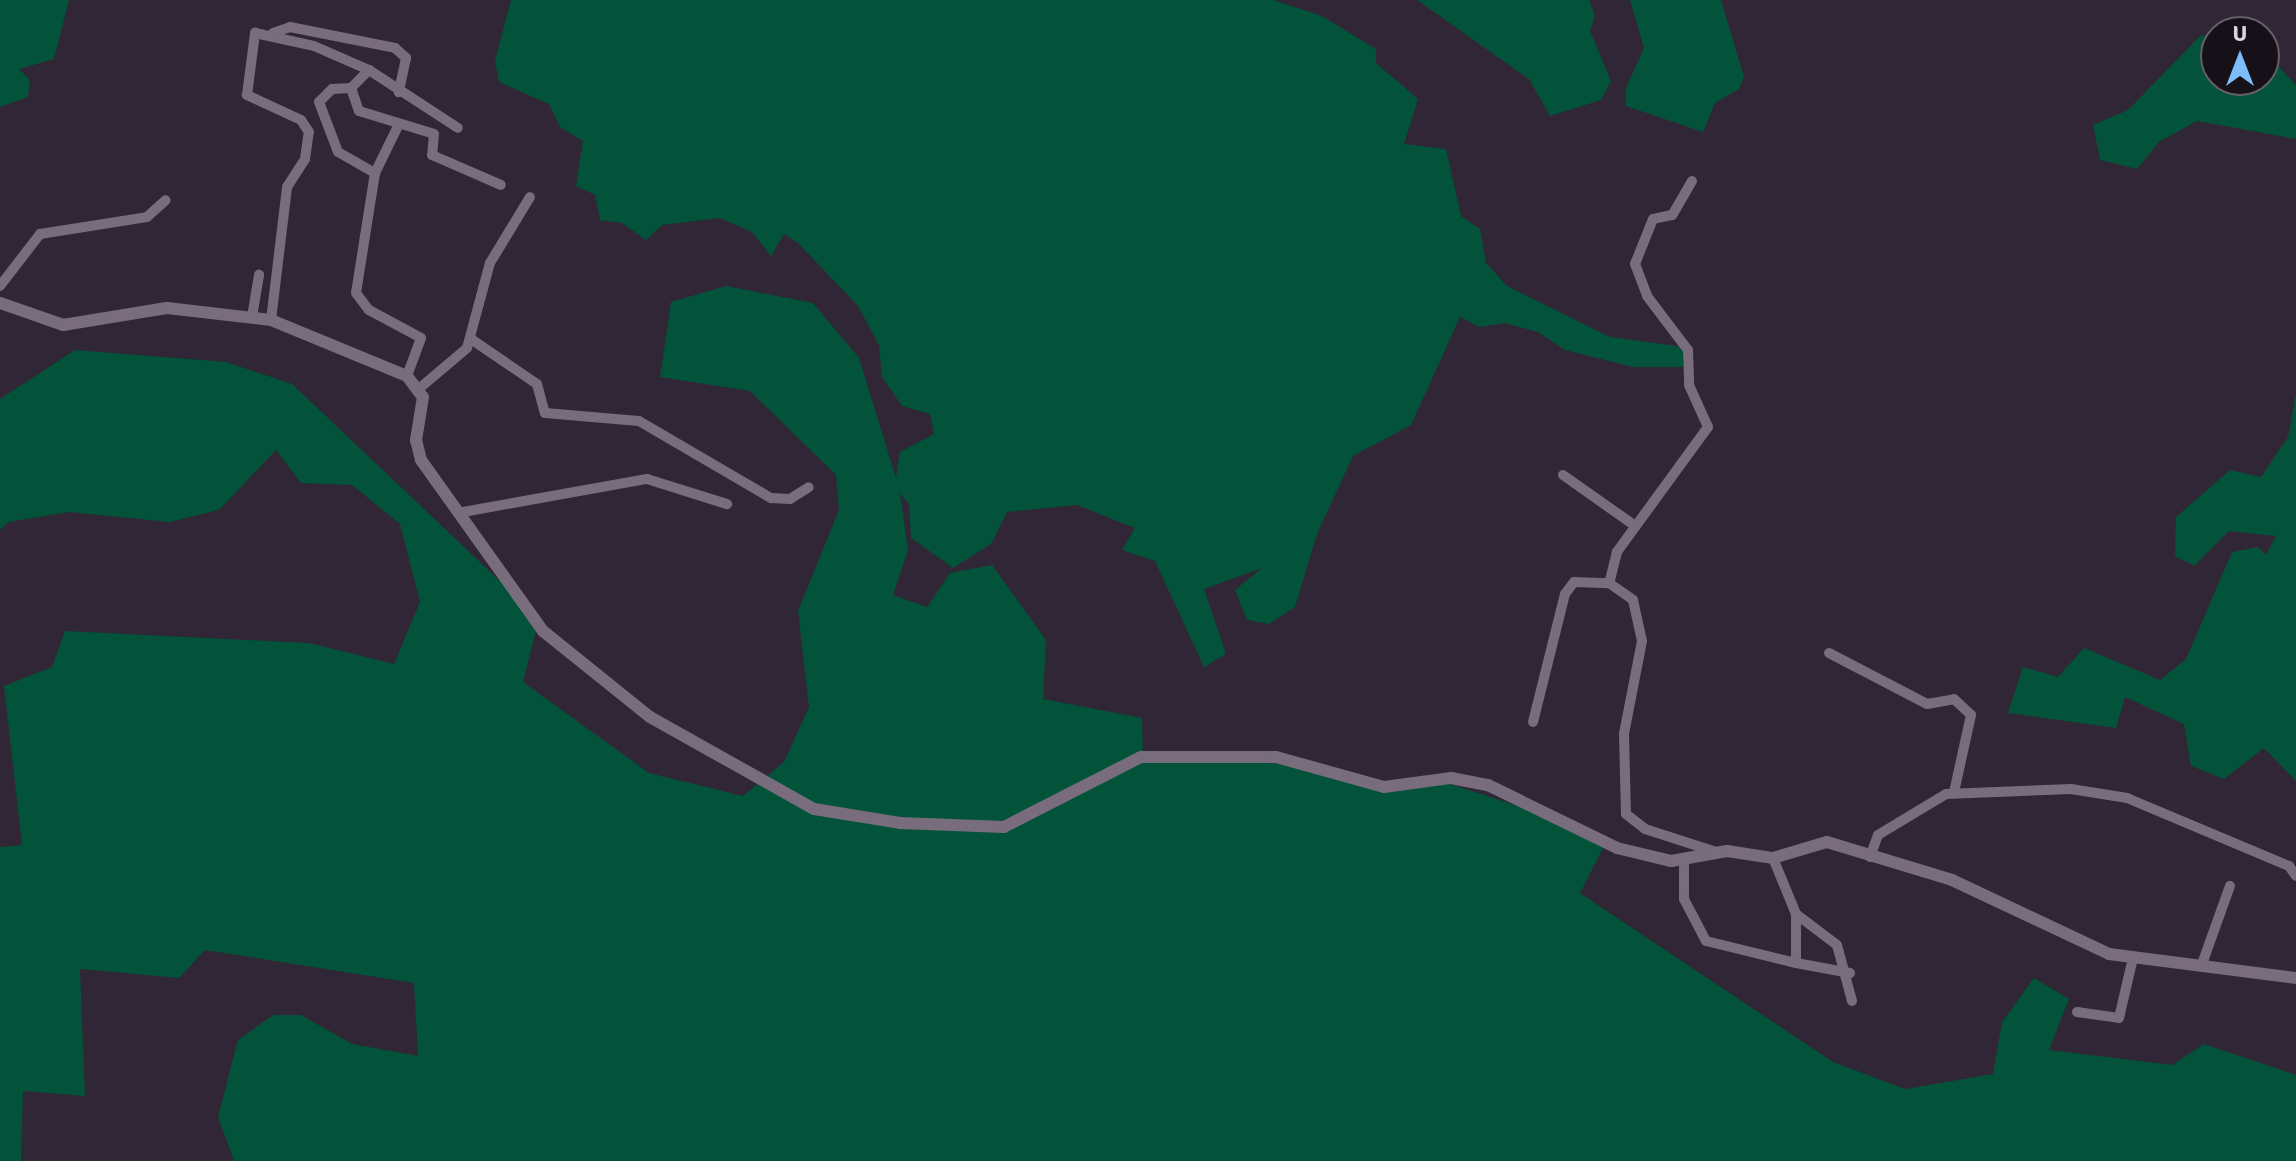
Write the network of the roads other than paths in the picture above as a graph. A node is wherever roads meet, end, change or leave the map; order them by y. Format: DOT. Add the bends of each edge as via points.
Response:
graph roads {
  1 [pos="273,33"];
  2 [pos="369,70"];
  3 [pos="351,88"];
  4 [pos="399,92"];
  5 [pos="397,128"];
  6 [pos="458,128"];
  7 [pos="375,173"];
  8 [pos="1692,181"];
  9 [pos="501,185"];
  10 [pos="530,197"];
  11 [pos="166,200"];
  12 [pos="259,275"];
  13 [pos="0,286"];
  14 [pos="0,303"];
  15 [pos="252,317"];
  16 [pos="271,320"];
  17 [pos="471,339"];
  18 [pos="407,376"];
  19 [pos="421,387"];
  20 [pos="1563,475"];
  21 [pos="809,487"];
  22 [pos="727,504"];
  23 [pos="463,512"];
  24 [pos="1634,525"];
  25 [pos="1609,583"];
  26 [pos="1829,653"];
  27 [pos="1533,722"];
  28 [pos="1954,792"];
  29 [pos="1716,852"];
  30 [pos="1870,857"];
  31 [pos="1773,858"];
  32 [pos="1684,861"];
  33 [pos="2296,876"];
  34 [pos="2230,886"];
  35 [pos="1796,914"];
  36 [pos="2133,958"];
  37 [pos="1796,963"];
  38 [pos="2202,964"];
  39 [pos="1850,973"];
  40 [pos="2296,978"];
  41 [pos="1852,1001"];
  42 [pos="2077,1012"];
  1 -- 2 [label="street"];
  1 -- 4 [label="street" via="290,27 395,48 406,58"];
  1 -- 16 [label="street" via="253,38 247,95 301,120 309,132 305,159 287,187"];
  2 -- 3 [label="street"];
  2 -- 4 [label="street"];
  3 -- 5 [label="street" via="359,111"];
  3 -- 7 [label="street" via="332,89 319,102 338,152"];
  4 -- 6 [label="street"];
  5 -- 7 [label="street"];
  5 -- 9 [label="street" via="434,134 432,155"];
  7 -- 18 [label="street" via="356,293 369,310 421,338"];
  8 -- 24 [label="street" via="1672,215 1653,219 1635,264 1647,296 1688,350 1689,385 1708,427"];
  10 -- 17 [label="street" via="490,263"];
  11 -- 13 [label="street" via="147,217 40,234"];
  12 -- 15 [label="street"];
  14 -- 15 [label="street" via="63,325 167,308"];
  15 -- 16 [label="street"];
  16 -- 18 [label="street"];
  17 -- 19 [label="street"];
  17 -- 21 [label="street" via="537,384 545,413 639,421 771,498 790,499"];
  18 -- 19 [label="street"];
  19 -- 23 [label="street" via="421,460"];
  20 -- 24 [label="street"];
  22 -- 23 [label="street" via="647,479"];
  23 -- 32 [label="street" via="498,572 577,662 662,724 814,809 900,823 1004,827 1141,757 1276,757 1384,787 1451,778 1488,785 1617,848"];
  24 -- 25 [label="street"];
  25 -- 27 [label="street" via="1574,582 1565,594"];
  25 -- 29 [label="street" via="1633,600 1642,641 1624,734 1626,814 1645,829"];
  26 -- 28 [label="street" via="1927,704 1954,699 1971,715"];
  28 -- 30 [label="street" via="1893,823 1878,835"];
  28 -- 33 [label="street" via="2071,789 2127,798 2289,866"];
  29 -- 31 [label="street"];
  29 -- 32 [label="street"];
  30 -- 31 [label="street" via="1813,842"];
  30 -- 36 [label="street" via="1952,880 2068,941"];
  31 -- 35 [label="street"];
  32 -- 37 [label="street" via="1684,899 1706,941"];
  34 -- 38 [label="street"];
  35 -- 37 [label="street"];
  35 -- 39 [label="street" via="1825,931"];
  36 -- 38 [label="street"];
  36 -- 42 [label="street" via="2119,1018"];
  37 -- 39 [label="street"];
  38 -- 40 [label="street"];
  39 -- 41 [label="street"];
}
